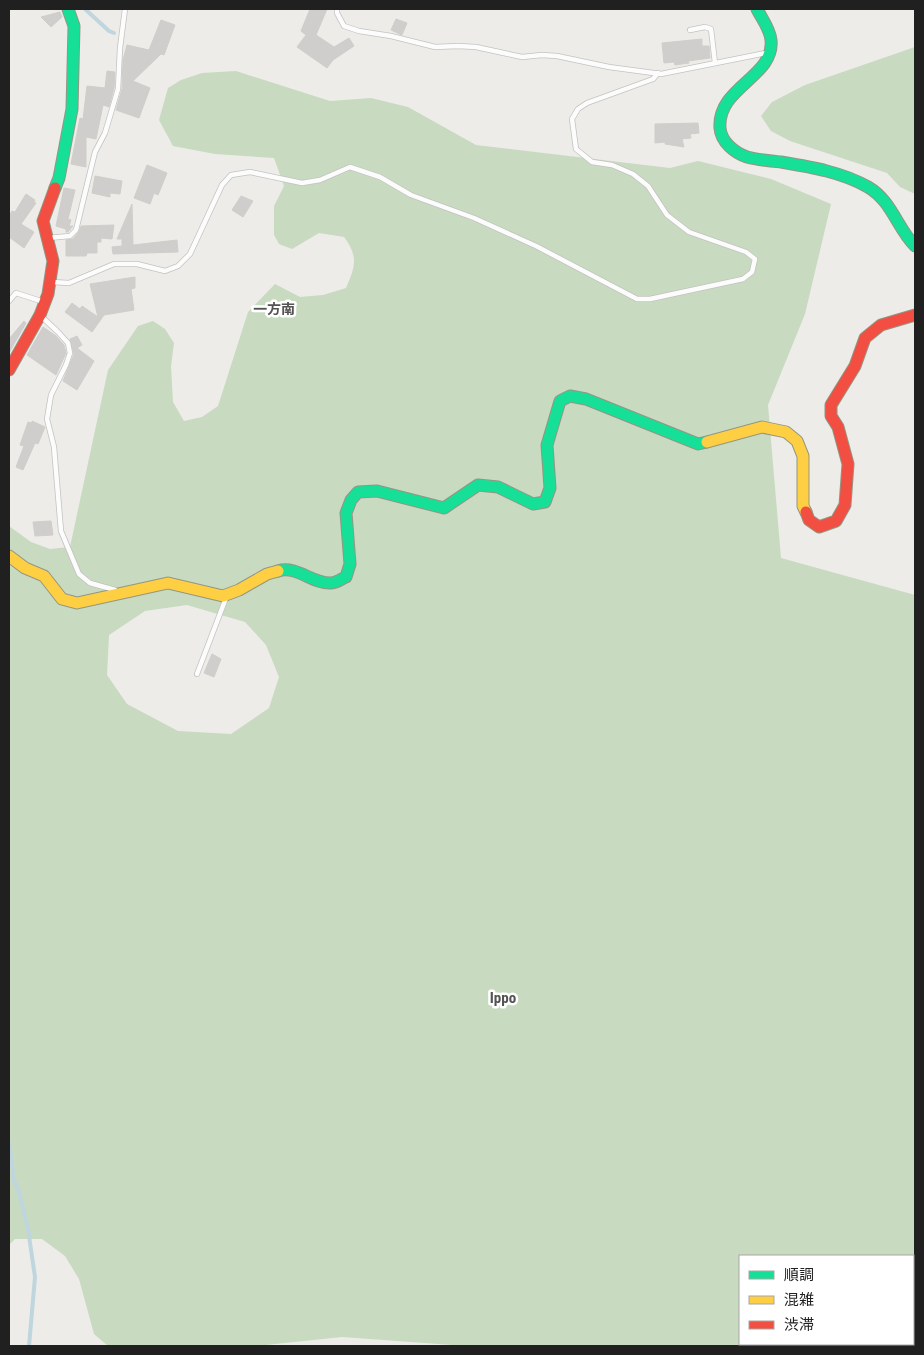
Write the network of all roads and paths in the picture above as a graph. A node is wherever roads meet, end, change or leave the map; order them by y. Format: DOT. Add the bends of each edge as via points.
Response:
graph roads {
  1 [pos="68,9"];
  2 [pos="125,9"];
  3 [pos="337,9"];
  4 [pos="757,9"];
  5 [pos="690,30"];
  6 [pos="770,52"];
  7 [pos="716,63"];
  8 [pos="658,73"];
  9 [pos="47,238"];
  10 [pos="915,246"];
  11 [pos="50,282"];
  12 [pos="9,301"];
  13 [pos="45,302"];
  14 [pos="915,314"];
  15 [pos="40,316"];
  16 [pos="9,370"];
  17 [pos="9,556"];
  18 [pos="121,592"];
  19 [pos="227,594"];
  20 [pos="197,674"];
  1 -- 9 [label="street" via="74,26 72,109 60,178 44,221"];
  2 -- 9 [label="lane" via="118,89 105,133 95,152 76,230 70,236"];
  3 -- 8 [label="lane" via="344,26 435,47 476,47 522,57 557,56"];
  4 -- 6 [label="street" via="770,35"];
  5 -- 7 [label="lane" via="711,29"];
  6 -- 7 [label="lane"];
  6 -- 10 [label="street" via="760,67 725,101 719,119 720,134 737,153 747,157 844,175 870,186 885,200"];
  7 -- 8 [label="lane"];
  8 -- 11 [label="lane" via="653,78 578,109 572,119 576,149 592,162 612,165 633,174 648,186 667,215 689,232 746,252 755,259 752,272 743,279 637,299 536,246 474,218 411,195 380,176 350,167 320,180 302,183 250,172 231,175 222,185 190,254 178,266 165,270 137,264 114,264 69,283"];
  9 -- 11 [label="street" via="53,261"];
  11 -- 13 [label="street"];
  12 -- 13 [label="lane" via="16,293"];
  13 -- 15 [label="street"];
  14 -- 19 [label="street" via="881,326 865,338 855,366 831,405 831,416 838,427 848,464 845,506 836,521 819,527 809,520 802,506 803,456 796,441 786,432 762,428 698,444 586,399 570,396 560,401 547,445 550,488 545,502 533,504 498,487 478,485 444,508 377,491 358,492 346,513 350,564 346,577 333,583 318,582 284,569"];
  15 -- 16 [label="street"];
  15 -- 18 [label="lane" via="68,343 70,353 51,395 47,419 54,446 61,531 80,574 90,583"];
  17 -- 18 [label="street" via="44,576 62,599 77,603"];
  18 -- 19 [label="street" via="168,583 223,596"];
  19 -- 20 [label="lane"];
}
